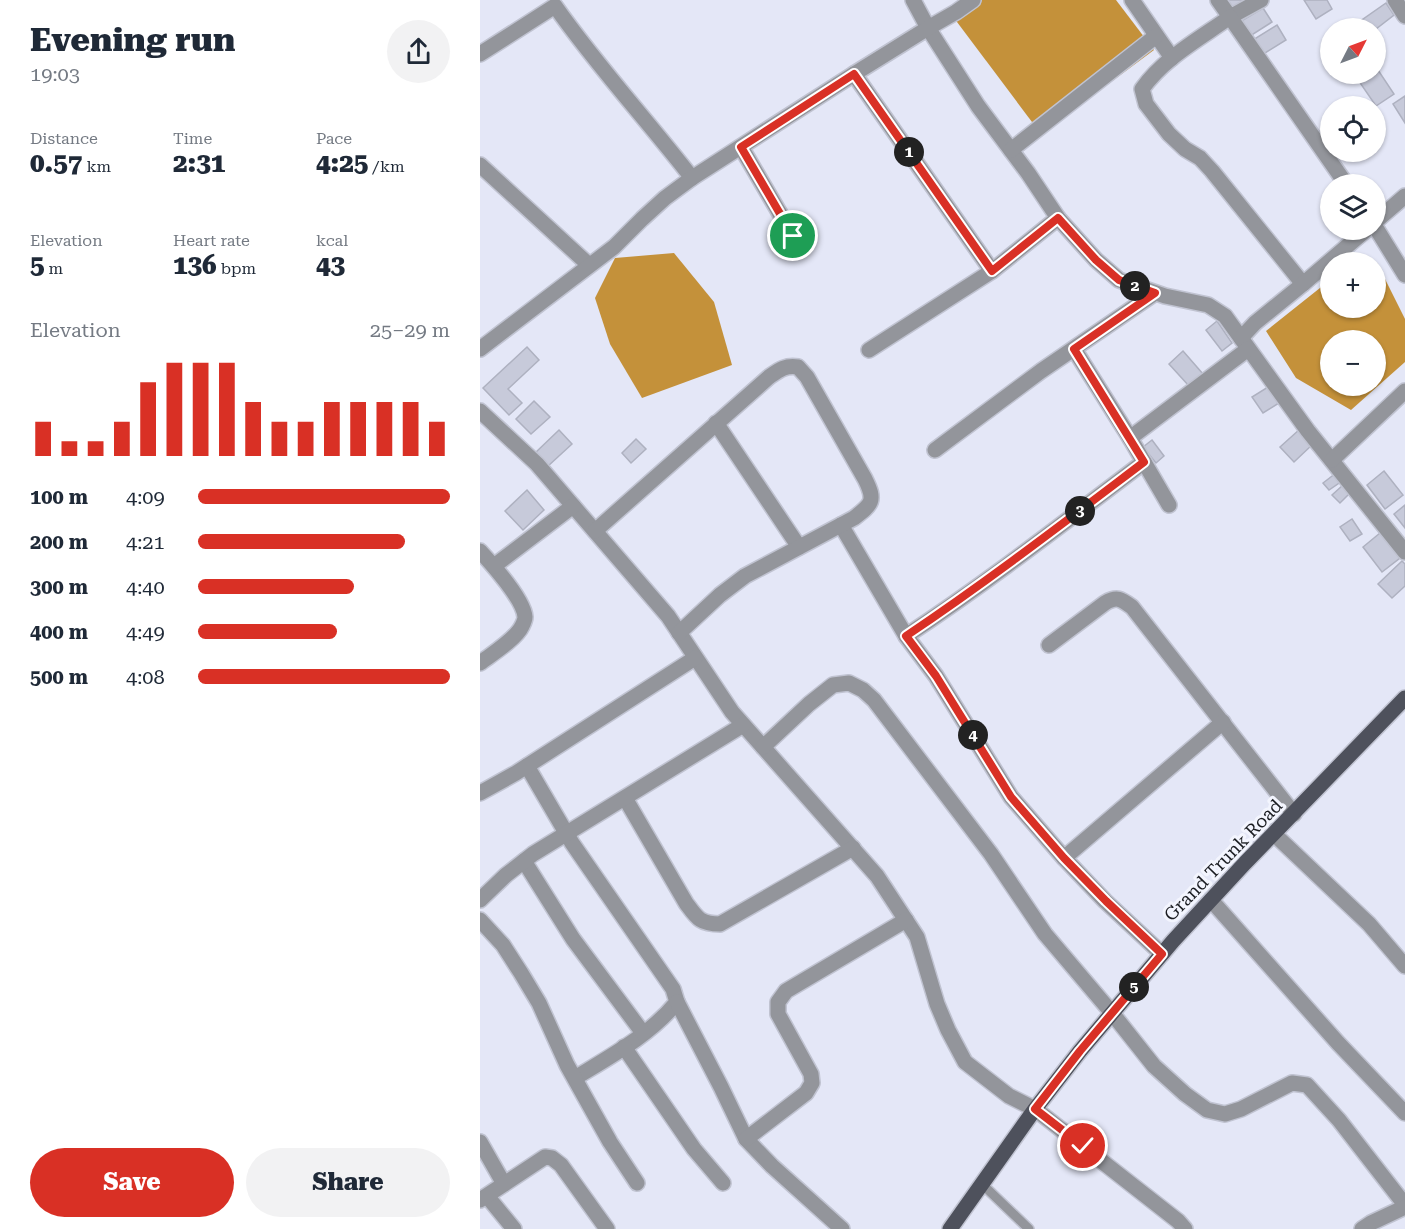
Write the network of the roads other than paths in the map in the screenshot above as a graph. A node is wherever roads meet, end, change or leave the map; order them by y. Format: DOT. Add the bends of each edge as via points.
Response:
graph roads {
  1 [pos="913,0"];
  2 [pos="973,0"];
  3 [pos="1132,0"];
  4 [pos="1218,0"];
  5 [pos="1261,0"];
  6 [pos="1395,0"];
  7 [pos="556,2"];
  8 [pos="1405,16"];
  9 [pos="1230,17"];
  10 [pos="928,28"];
  11 [pos="1156,36"];
  12 [pos="480,54"];
  13 [pos="1172,58"];
  14 [pos="854,74"];
  15 [pos="741,147"];
  16 [pos="1011,150"];
  17 [pos="480,165"];
  18 [pos="1339,174"];
  19 [pos="692,178"];
  20 [pos="1405,196"];
  21 [pos="1386,212"];
  22 [pos="1058,218"];
  23 [pos="793,236"];
  24 [pos="1354,240"];
  25 [pos="1384,240"];
  26 [pos="590,265"];
  27 [pos="992,271"];
  28 [pos="1405,274"];
  29 [pos="1303,284"];
  30 [pos="1155,293"];
  31 [pos="1244,343"];
  32 [pos="480,349"];
  33 [pos="1074,349"];
  34 [pos="869,350"];
  35 [pos="1405,391"];
  36 [pos="480,411"];
  37 [pos="716,423"];
  38 [pos="1130,438"];
  39 [pos="936,450"];
  40 [pos="1332,460"];
  41 [pos="1144,462"];
  42 [pos="1169,505"];
  43 [pos="573,506"];
  44 [pos="841,525"];
  45 [pos="595,531"];
  46 [pos="799,547"];
  47 [pos="480,551"];
  48 [pos="1405,552"];
  49 [pos="494,566"];
  50 [pos="679,633"];
  51 [pos="906,636"];
  52 [pos="1050,645"];
  53 [pos="695,658"];
  54 [pos="480,663"];
  55 [pos="1405,698"];
  56 [pos="1223,722"];
  57 [pos="743,725"];
  58 [pos="763,747"];
  59 [pos="527,765"];
  60 [pos="480,793"];
  61 [pos="625,798"];
  62 [pos="1294,814"];
  63 [pos="566,833"];
  64 [pos="1274,834"];
  65 [pos="853,848"];
  66 [pos="1064,858"];
  67 [pos="524,861"];
  68 [pos="480,900"];
  69 [pos="1210,900"];
  70 [pos="480,920"];
  71 [pos="906,920"];
  72 [pos="1162,954"];
  73 [pos="1405,966"];
  74 [pos="677,1002"];
  75 [pos="1112,1013"];
  76 [pos="644,1033"];
  77 [pos="624,1047"];
  78 [pos="574,1078"];
  79 [pos="1035,1109"];
  80 [pos="1405,1113"];
  81 [pos="746,1139"];
  82 [pos="480,1142"];
  83 [pos="637,1183"];
  84 [pos="723,1183"];
  85 [pos="504,1184"];
  86 [pos="982,1184"];
  87 [pos="483,1198"];
  88 [pos="1405,1206"];
  89 [pos="514,1229"];
  90 [pos="607,1229"];
  91 [pos="842,1229"];
  92 [pos="950,1229"];
  93 [pos="1029,1229"];
  94 [pos="1185,1229"];
  95 [pos="1362,1229"];
  1 -- 10 [label="street"];
  2 -- 10 [label="street"];
  3 -- 11 [label="street"];
  4 -- 9 [label="street"];
  5 -- 9 [label="street"];
  6 -- 8 [label="street"];
  7 -- 12 [label="street"];
  7 -- 19 [label="street" via="578,38"];
  9 -- 13 [label="street"];
  9 -- 18 [label="street"];
  10 -- 14 [label="street"];
  10 -- 16 [label="street"];
  11 -- 13 [label="street"];
  11 -- 16 [label="street"];
  13 -- 29 [label="street" via="1142,89 1146,104 1169,134 1212,171"];
  14 -- 15 [label="street"];
  14 -- 27 [label="street"];
  15 -- 19 [label="street"];
  15 -- 23 [label="street"];
  16 -- 22 [label="street"];
  17 -- 26 [label="street"];
  19 -- 26 [label="street"];
  20 -- 21 [label="street"];
  22 -- 27 [label="street"];
  22 -- 30 [label="street" via="1119,280"];
  24 -- 29 [label="street"];
  25 -- 28 [label="street"];
  26 -- 32 [label="street"];
  27 -- 34 [label="street"];
  29 -- 31 [label="street" via="1255,323"];
  30 -- 31 [label="street" via="1208,305 1225,316"];
  30 -- 33 [label="street"];
  31 -- 38 [label="street"];
  31 -- 40 [label="street"];
  33 -- 38 [label="street"];
  33 -- 39 [label="street"];
  35 -- 40 [label="street"];
  36 -- 43 [label="street" via="537,464"];
  37 -- 44 [label="street" via="769,377 790,365 798,367 872,493 866,509"];
  37 -- 45 [label="street"];
  37 -- 46 [label="street"];
  38 -- 41 [label="street"];
  40 -- 48 [label="street"];
  41 -- 42 [label="street"];
  41 -- 51 [label="street" via="1021,556"];
  43 -- 45 [label="street"];
  43 -- 49 [label="street"];
  44 -- 46 [label="street"];
  44 -- 51 [label="street"];
  45 -- 50 [label="street"];
  46 -- 50 [label="street" via="744,576"];
  47 -- 49 [label="street"];
  49 -- 54 [label="street" via="525,618 522,628"];
  50 -- 53 [label="street"];
  51 -- 66 [label="street" via="936,676 1011,797"];
  52 -- 56 [label="street" via="1105,603 1122,600 1132,607"];
  53 -- 57 [label="street"];
  53 -- 59 [label="street"];
  55 -- 62 [label="main road, Grand Trunk Road"];
  56 -- 62 [label="street"];
  56 -- 66 [label="street"];
  57 -- 58 [label="street"];
  57 -- 61 [label="street"];
  58 -- 65 [label="street"];
  58 -- 75 [label="street" via="833,685 849,683 863,690 991,854 1045,934"];
  59 -- 60 [label="street"];
  59 -- 63 [label="street"];
  61 -- 63 [label="street"];
  61 -- 65 [label="street" via="686,903 707,924 720,924"];
  62 -- 64 [label="main road, Grand Trunk Road"];
  63 -- 67 [label="street"];
  63 -- 74 [label="street" via="673,989"];
  64 -- 69 [label="main road, Grand Trunk Road"];
  64 -- 73 [label="street" via="1369,924"];
  65 -- 71 [label="street"];
  66 -- 72 [label="street"];
  67 -- 68 [label="street"];
  67 -- 76 [label="street" via="573,939"];
  69 -- 72 [label="main road, Grand Trunk Road"];
  69 -- 80 [label="street"];
  70 -- 78 [label="street" via="503,945 539,1003"];
  71 -- 79 [label="street" via="917,937 937,1004 965,1062 1009,1096"];
  71 -- 81 [label="street" via="786,991 778,1002 778,1014 813,1083 806,1093"];
  72 -- 75 [label="main road, Grand Trunk Road"];
  74 -- 76 [label="street"];
  74 -- 81 [label="street"];
  75 -- 79 [label="main road, Grand Trunk Road"];
  75 -- 88 [label="street" via="1154,1066 1207,1110 1225,1114 1292,1083 1308,1085"];
  76 -- 77 [label="street"];
  77 -- 78 [label="street"];
  77 -- 84 [label="street" via="694,1149"];
  78 -- 83 [label="street"];
  79 -- 86 [label="main road, Grand Trunk Road"];
  79 -- 94 [label="street"];
  81 -- 91 [label="street"];
  82 -- 85 [label="street"];
  85 -- 87 [label="street"];
  85 -- 90 [label="street" via="545,1157 552,1158"];
  86 -- 92 [label="main road, Grand Trunk Road"];
  86 -- 93 [label="lane"];
  87 -- 89 [label="street"];
  88 -- 95 [label="street"];
}
